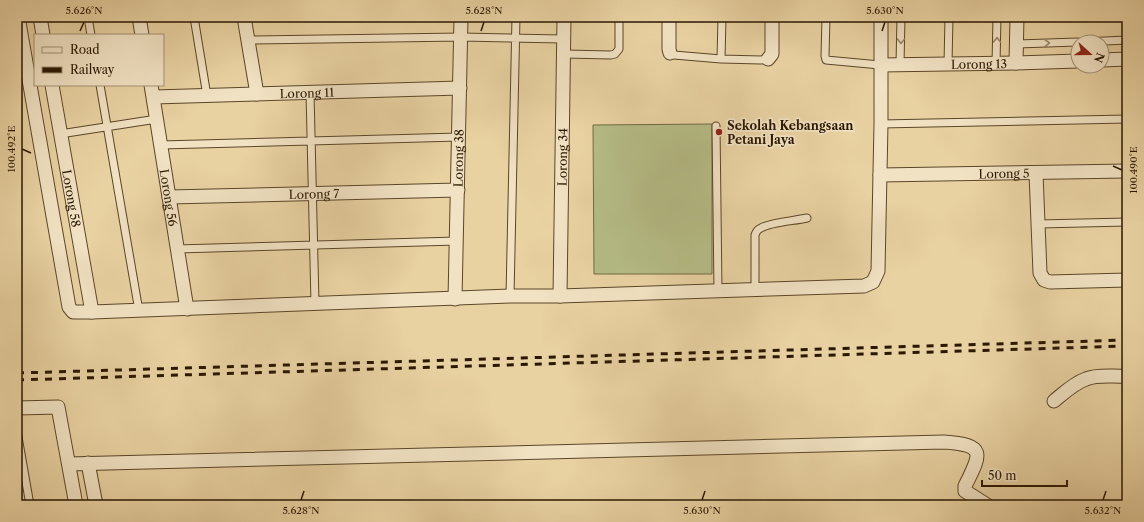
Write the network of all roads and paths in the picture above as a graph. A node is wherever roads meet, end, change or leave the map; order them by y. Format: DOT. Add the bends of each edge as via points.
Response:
graph roads {
  1 [pos="18,17"];
  2 [pos="40,17"];
  3 [pos="88,17"];
  4 [pos="139,17"];
  5 [pos="194,17"];
  6 [pos="244,17"];
  7 [pos="461,17"];
  8 [pos="516,17"];
  9 [pos="564,17"];
  10 [pos="619,17"];
  11 [pos="669,17"];
  12 [pos="722,17"];
  13 [pos="772,17"];
  14 [pos="826,17"];
  15 [pos="881,17"];
  16 [pos="901,17"];
  17 [pos="949,17"];
  18 [pos="997,17"];
  19 [pos="1017,17"];
  20 [pos="43,34"];
  21 [pos="91,34"];
  22 [pos="142,34"];
  23 [pos="461,37"];
  24 [pos="515,38"];
  25 [pos="563,39"];
  26 [pos="248,40"];
  27 [pos="1127,40"];
  28 [pos="1110,41"];
  29 [pos="1070,42"];
  30 [pos="1017,44"];
  31 [pos="670,53"];
  32 [pos="564,54"];
  33 [pos="721,59"];
  34 [pos="768,59"];
  35 [pos="1127,59"];
  36 [pos="1110,60"];
  37 [pos="1070,61"];
  38 [pos="1016,63"];
  39 [pos="900,64"];
  40 [pos="948,64"];
  41 [pos="996,64"];
  42 [pos="880,65"];
  43 [pos="52,86"];
  44 [pos="100,86"];
  45 [pos="460,88"];
  46 [pos="152,91"];
  47 [pos="310,92"];
  48 [pos="257,94"];
  49 [pos="207,96"];
  50 [pos="157,119"];
  51 [pos="1127,119"];
  52 [pos="881,124"];
  53 [pos="716,126"];
  54 [pos="107,127"];
  55 [pos="60,134"];
  56 [pos="459,137"];
  57 [pos="311,141"];
  58 [pos="161,145"];
  59 [pos="1127,171"];
  60 [pos="1036,172"];
  61 [pos="880,175"];
  62 [pos="458,190"];
  63 [pos="312,194"];
  64 [pos="169,197"];
  65 [pos="807,218"];
  66 [pos="1127,222"];
  67 [pos="1038,224"];
  68 [pos="456,241"];
  69 [pos="313,244"];
  70 [pos="177,248"];
  71 [pos="1127,280"];
  72 [pos="755,290"];
  73 [pos="718,291"];
  74 [pos="510,296"];
  75 [pos="560,296"];
  76 [pos="455,299"];
  77 [pos="314,304"];
  78 [pos="187,310"];
  79 [pos="139,311"];
  80 [pos="92,312"];
  81 [pos="1127,376"];
  82 [pos="1054,401"];
  83 [pos="17,408"];
  84 [pos="17,431"];
  85 [pos="69,464"];
  86 [pos="88,464"];
  87 [pos="30,505"];
  88 [pos="76,505"];
  89 [pos="96,505"];
  90 [pos="987,505"];
  1 -- 80 [label="street" via="69,307 73,312"];
  2 -- 20 [label="street"];
  3 -- 21 [label="lane"];
  4 -- 22 [label="street"];
  5 -- 49 [label="lane"];
  6 -- 26 [label="street"];
  7 -- 23 [label="street, Lorong 38"];
  8 -- 24 [label="lane"];
  9 -- 25 [label="street, Lorong 34"];
  10 -- 32 [label="lane" via="619,49 616,54"];
  11 -- 31 [label="street"];
  12 -- 33 [label="lane"];
  13 -- 34 [label="street" via="772,54"];
  14 -- 42 [label="lane" via="826,60"];
  15 -- 42 [label="street"];
  16 -- 39 [label="lane, one-way"];
  17 -- 40 [label="lane"];
  41 -- 18 [label="lane, one-way"];
  19 -- 30 [label="street"];
  23 -- 24 [label="lane"];
  23 -- 26 [label="lane"];
  23 -- 45 [label="street, Lorong 38"];
  24 -- 25 [label="lane"];
  24 -- 74 [label="lane"];
  25 -- 32 [label="street, Lorong 34"];
  26 -- 48 [label="street"];
  27 -- 28 [label="lane"];
  30 -- 29 [label="lane, one-way"];
  30 -- 38 [label="street"];
  31 -- 33 [label="lane"];
  32 -- 75 [label="street, Lorong 34"];
  33 -- 34 [label="lane"];
  35 -- 36 [label="street"];
  37 -- 38 [label="street, Lorong 13"];
  38 -- 41 [label="street, Lorong 13"];
  39 -- 40 [label="street, Lorong 13"];
  39 -- 42 [label="street, Lorong 13"];
  40 -- 41 [label="street, Lorong 13"];
  42 -- 52 [label="street"];
  43 -- 55 [label="street, Lorong 58"];
  44 -- 54 [label="lane"];
  45 -- 47 [label="street, Lorong 11"];
  45 -- 56 [label="street, Lorong 38"];
  46 -- 49 [label="street, Lorong 11"];
  46 -- 50 [label="street, Lorong 56"];
  47 -- 48 [label="street, Lorong 11"];
  47 -- 57 [label="lane"];
  48 -- 49 [label="street, Lorong 11"];
  50 -- 54 [label="lane"];
  50 -- 58 [label="street, Lorong 56"];
  51 -- 52 [label="lane"];
  52 -- 61 [label="street"];
  53 -- 73 [label="lane"];
  54 -- 55 [label="lane"];
  54 -- 79 [label="lane"];
  55 -- 80 [label="street, Lorong 58"];
  56 -- 57 [label="lane"];
  56 -- 62 [label="street, Lorong 38"];
  57 -- 58 [label="lane"];
  57 -- 63 [label="lane"];
  58 -- 64 [label="street, Lorong 56"];
  59 -- 60 [label="street, Lorong 5"];
  60 -- 61 [label="street, Lorong 5"];
  60 -- 67 [label="street"];
  61 -- 72 [label="street" via="878,271 873,282 864,286"];
  62 -- 63 [label="street, Lorong 7"];
  62 -- 68 [label="street, Lorong 38"];
  63 -- 64 [label="street, Lorong 7"];
  63 -- 69 [label="lane"];
  64 -- 70 [label="street, Lorong 56"];
  65 -- 72 [label="lane" via="767,226 757,231"];
  66 -- 67 [label="lane"];
  67 -- 71 [label="street" via="1040,273 1044,280"];
  68 -- 69 [label="lane"];
  68 -- 76 [label="street, Lorong 38"];
  69 -- 70 [label="lane"];
  69 -- 77 [label="lane"];
  70 -- 78 [label="street, Lorong 56"];
  72 -- 73 [label="street"];
  73 -- 75 [label="street"];
  74 -- 75 [label="street"];
  74 -- 76 [label="street"];
  76 -- 77 [label="street"];
  77 -- 78 [label="street"];
  78 -- 79 [label="street"];
  79 -- 80 [label="street"];
  81 -- 82 [label="street" via="1086,379"];
  83 -- 85 [label="street" via="58,407"];
  84 -- 87 [label="lane"];
  85 -- 86 [label="street"];
  85 -- 88 [label="street"];
  86 -- 89 [label="street"];
  86 -- 90 [label="street" via="944,442 958,443 975,450 977,462 965,491"];
}
